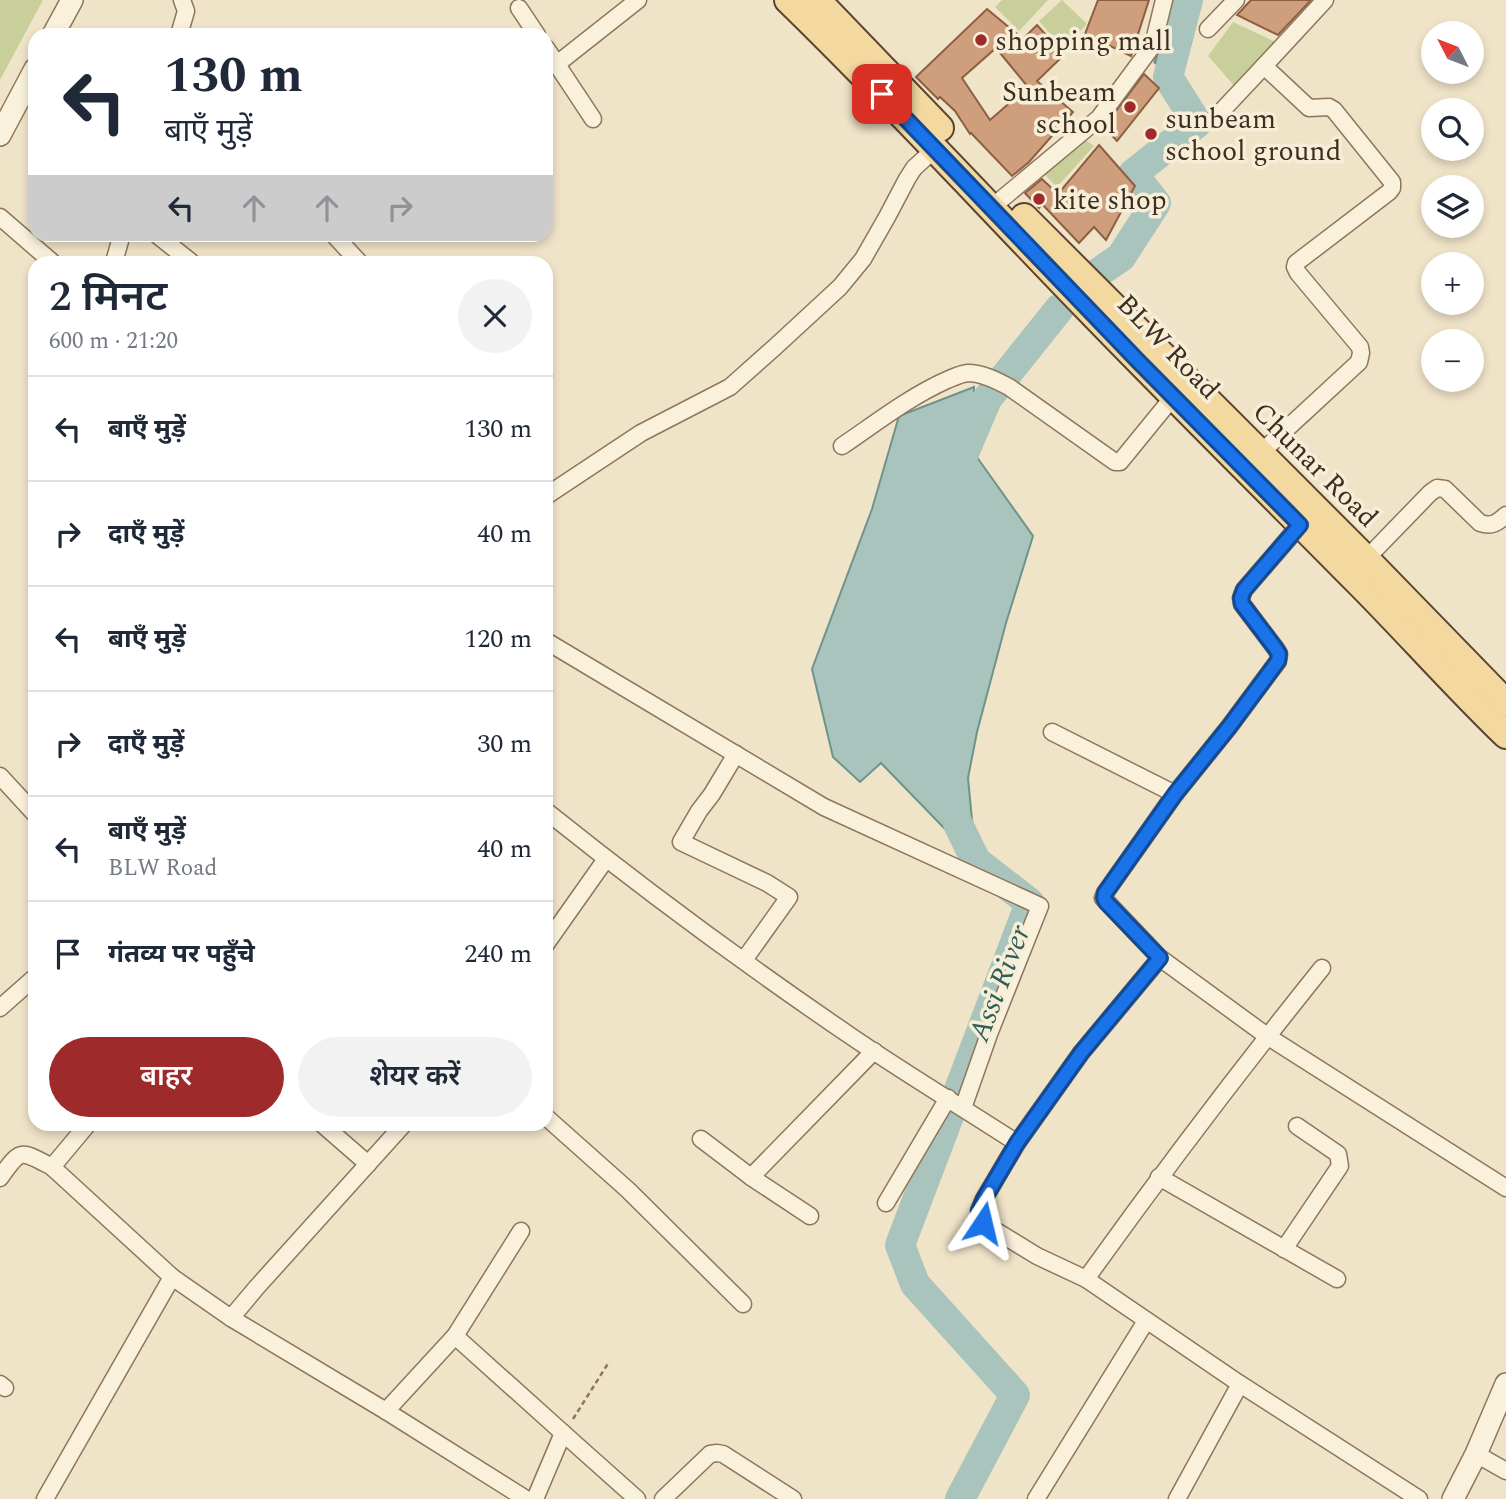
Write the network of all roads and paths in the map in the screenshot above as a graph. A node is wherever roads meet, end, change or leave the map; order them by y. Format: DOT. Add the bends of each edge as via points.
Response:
graph roads {
  1 [pos="72,0"];
  2 [pos="182,0"];
  3 [pos="638,0"];
  4 [pos="788,0"];
  5 [pos="1164,0"];
  6 [pos="1236,0"];
  7 [pos="1325,0"];
  8 [pos="519,8"];
  9 [pos="817,10"];
  10 [pos="57,28"];
  11 [pos="181,28"];
  12 [pos="532,28"];
  13 [pos="1209,29"];
  14 [pos="553,58"];
  15 [pos="557,64"];
  16 [pos="1264,66"];
  17 [pos="28,82"];
  18 [pos="1216,117"];
  19 [pos="593,119"];
  20 [pos="0,135"];
  21 [pos="936,148"];
  22 [pos="998,203"];
  23 [pos="0,217"];
  24 [pos="28,241"];
  25 [pos="29,242"];
  26 [pos="166,242"];
  27 [pos="340,242"];
  28 [pos="45,256"];
  29 [pos="184,256"];
  30 [pos="353,256"];
  31 [pos="1093,300"];
  32 [pos="1173,397"];
  33 [pos="842,446"];
  34 [pos="1252,461"];
  35 [pos="553,491"];
  36 [pos="1506,515"];
  37 [pos="1300,525"];
  38 [pos="1360,568"];
  39 [pos="553,645"];
  40 [pos="1506,703"];
  41 [pos="1052,732"];
  42 [pos="1506,735"];
  43 [pos="736,754"];
  44 [pos="0,776"];
  45 [pos="1175,794"];
  46 [pos="28,806"];
  47 [pos="553,817"];
  48 [pos="606,859"];
  49 [pos="553,934"];
  50 [pos="1160,958"];
  51 [pos="744,960"];
  52 [pos="1322,968"];
  53 [pos="28,983"];
  54 [pos="0,1008"];
  55 [pos="1267,1036"];
  56 [pos="874,1051"];
  57 [pos="948,1098"];
  58 [pos="963,1108"];
  59 [pos="553,1122"];
  60 [pos="1297,1126"];
  61 [pos="82,1131"];
  62 [pos="331,1131"];
  63 [pos="398,1131"];
  64 [pos="701,1139"];
  65 [pos="1017,1143"];
  66 [pos="368,1164"];
  67 [pos="52,1167"];
  68 [pos="751,1177"];
  69 [pos="1159,1177"];
  70 [pos="0,1178"];
  71 [pos="1506,1188"];
  72 [pos="886,1203"];
  73 [pos="810,1216"];
  74 [pos="522,1231"];
  75 [pos="1284,1249"];
  76 [pos="172,1277"];
  77 [pos="1086,1279"];
  78 [pos="1337,1279"];
  79 [pos="743,1304"];
  80 [pos="231,1318"];
  81 [pos="1146,1321"];
  82 [pos="455,1336"];
  83 [pos="609,1362"];
  84 [pos="1240,1384"];
  85 [pos="1506,1384"];
  86 [pos="386,1411"];
  87 [pos="563,1433"];
  88 [pos="1476,1454"];
  89 [pos="1506,1471"];
  90 [pos="45,1499"];
  91 [pos="526,1499"];
  92 [pos="535,1499"];
  93 [pos="637,1499"];
  94 [pos="663,1499"];
  95 [pos="793,1499"];
  96 [pos="1036,1499"];
  97 [pos="1177,1499"];
  98 [pos="1419,1499"];
  99 [pos="1452,1499"];
  1 -- 10 [label="street"];
  2 -- 11 [label="street" via="186,11"];
  3 -- 15 [label="street"];
  4 -- 9 [label="main road, BLW Road"];
  5 -- 22 [label="street" via="1153,45 1099,118"];
  6 -- 13 [label="street"];
  7 -- 16 [label="street"];
  8 -- 12 [label="street"];
  9 -- 21 [label="main road, BLW Road"];
  9 -- 22 [label="main road"];
  14 -- 15 [label="street"];
  15 -- 19 [label="street"];
  16 -- 18 [label="street"];
  16 -- 34 [label="street" via="1309,108 1334,110 1392,182 1392,188 1296,263 1298,273 1361,353 1359,362"];
  17 -- 20 [label="street"];
  21 -- 22 [label="main road, BLW Road"];
  21 -- 35 [label="street" via="914,168 863,259 840,287 775,347 730,387 641,433"];
  22 -- 31 [label="main road, BLW Road"];
  23 -- 24 [label="street"];
  25 -- 28 [label="street"];
  26 -- 29 [label="street"];
  27 -- 30 [label="street"];
  31 -- 32 [label="main road, BLW Road"];
  31 -- 34 [label="main road, Chunar Road"];
  32 -- 33 [label="street" via="1123,459 1115,462 1002,383 968,373 910,399"];
  32 -- 34 [label="main road, BLW Road"];
  34 -- 37 [label="main road, BLW Road"];
  34 -- 38 [label="main road, Chunar Road"];
  36 -- 38 [label="street" via="1496,523 1480,523 1445,489 1437,488"];
  37 -- 38 [label="main road, BLW Road"];
  37 -- 45 [label="street" via="1241,598 1279,654 1278,661"];
  38 -- 40 [label="main road, Chunar Road"];
  38 -- 42 [label="main road, BLW Road"];
  39 -- 43 [label="street"];
  41 -- 45 [label="street"];
  43 -- 51 [label="street" via="681,842 789,897"];
  43 -- 58 [label="street" via="824,807 1040,906"];
  44 -- 46 [label="street"];
  45 -- 50 [label="street" via="1104,898"];
  47 -- 48 [label="street"];
  48 -- 49 [label="street"];
  48 -- 51 [label="street"];
  50 -- 55 [label="street"];
  50 -- 65 [label="street" via="1081,1053"];
  51 -- 56 [label="street"];
  52 -- 55 [label="street"];
  53 -- 54 [label="street"];
  55 -- 69 [label="street"];
  55 -- 71 [label="street"];
  56 -- 57 [label="street"];
  56 -- 68 [label="street"];
  57 -- 58 [label="street"];
  57 -- 72 [label="street"];
  58 -- 65 [label="street"];
  59 -- 79 [label="street"];
  60 -- 75 [label="street" via="1338,1154 1340,1166"];
  61 -- 67 [label="street"];
  62 -- 66 [label="street"];
  63 -- 66 [label="street"];
  64 -- 68 [label="street"];
  65 -- 77 [label="street" via="984,1199 979,1211 983,1223"];
  66 -- 80 [label="street"];
  67 -- 70 [label="street" via="23,1154 15,1156"];
  67 -- 76 [label="street"];
  68 -- 73 [label="street"];
  69 -- 75 [label="street"];
  69 -- 77 [label="street"];
  74 -- 82 [label="street"];
  75 -- 78 [label="street"];
  76 -- 80 [label="street"];
  76 -- 90 [label="street"];
  77 -- 81 [label="street"];
  80 -- 86 [label="street"];
  81 -- 84 [label="street"];
  81 -- 96 [label="street"];
  82 -- 86 [label="street"];
  82 -- 87 [label="street"];
  83 -- 87 [label="path"];
  84 -- 97 [label="street"];
  84 -- 98 [label="street"];
  85 -- 88 [label="street"];
  86 -- 91 [label="street"];
  87 -- 92 [label="street"];
  87 -- 93 [label="street"];
  88 -- 89 [label="street"];
  88 -- 99 [label="street"];
  94 -- 95 [label="street" via="710,1454 717,1453"];
}
